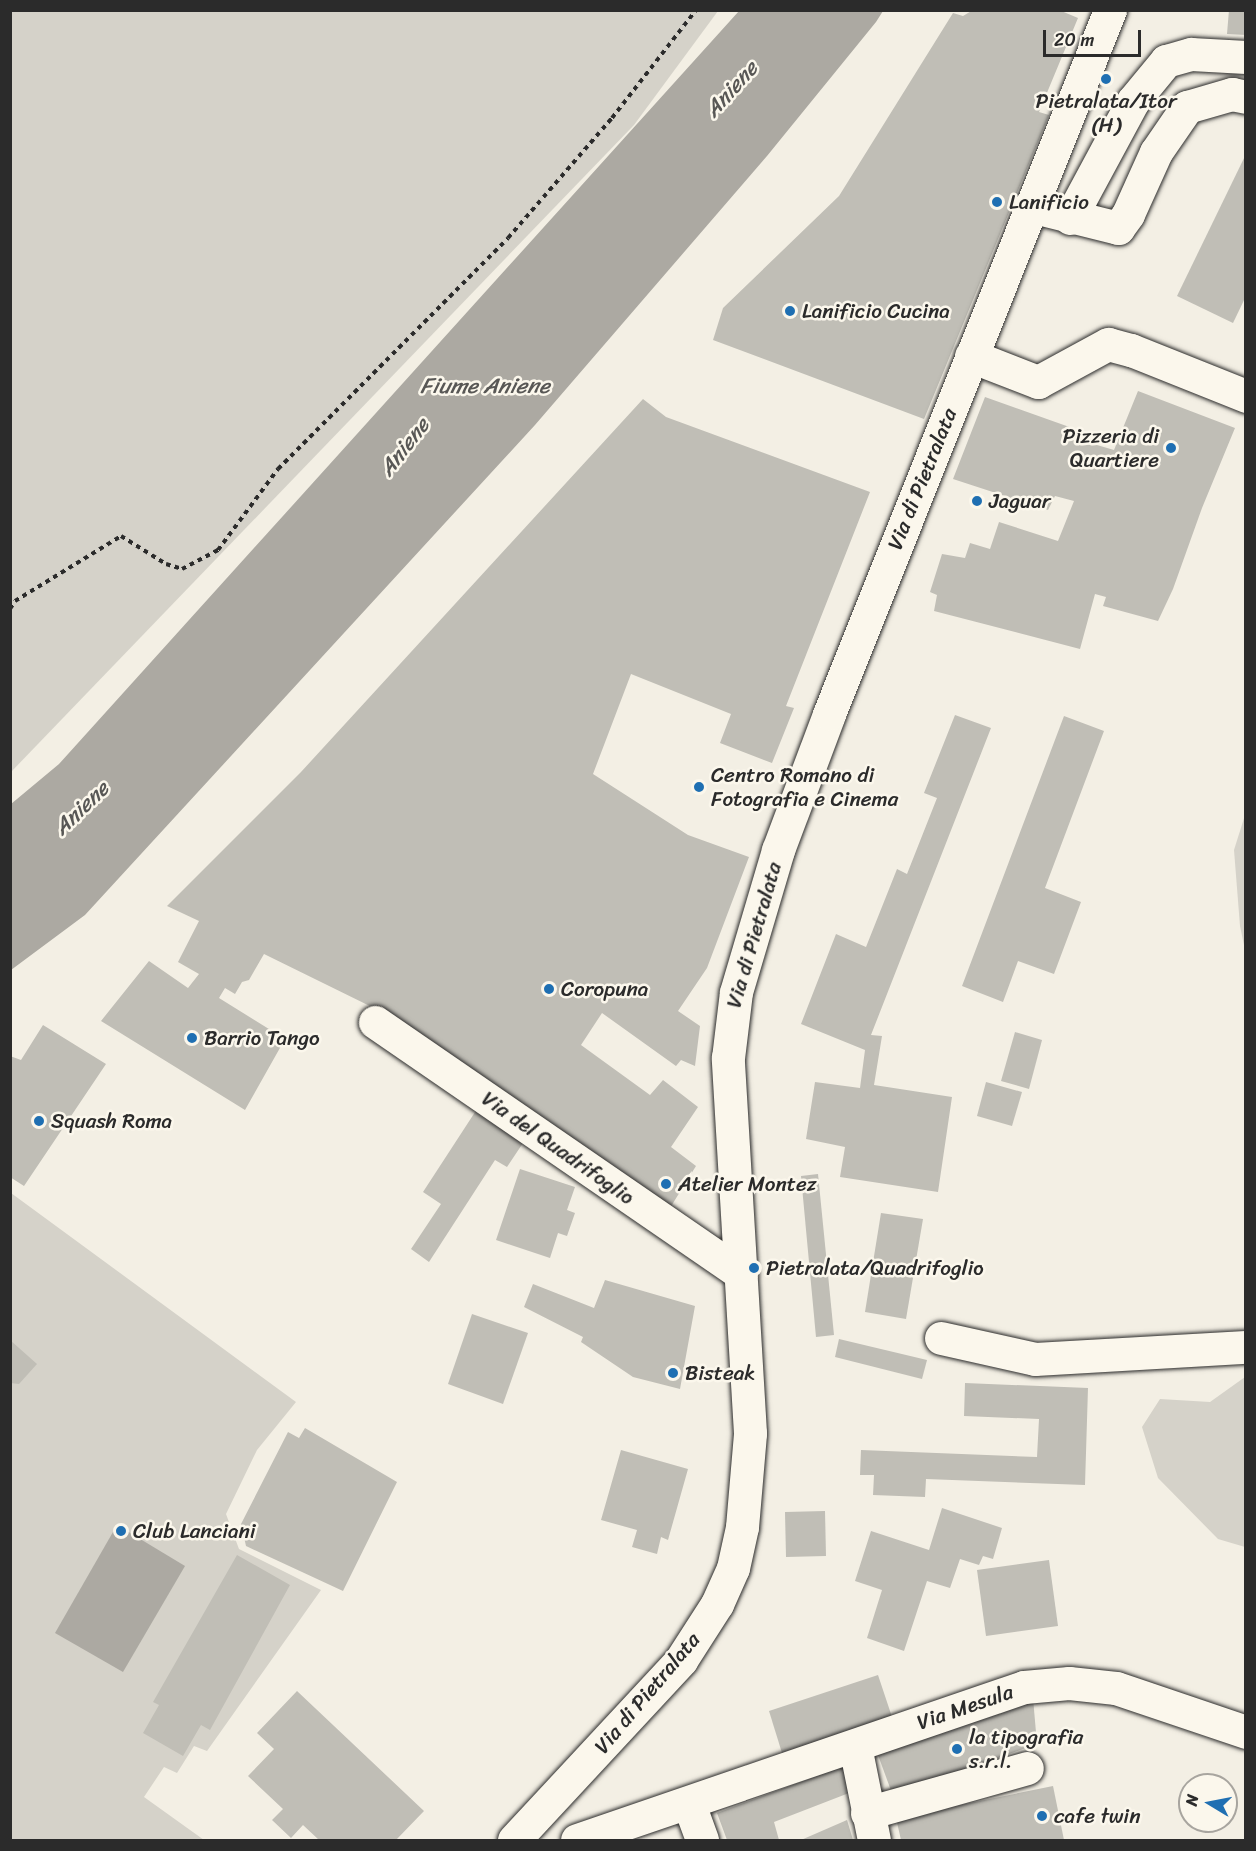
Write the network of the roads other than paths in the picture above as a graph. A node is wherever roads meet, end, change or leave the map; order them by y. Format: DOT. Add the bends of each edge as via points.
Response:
graph roads {
  1 [pos="1110,10"];
  2 [pos="1245,57"];
  3 [pos="1245,97"];
  4 [pos="1029,206"];
  5 [pos="1070,218"];
  6 [pos="971,356"];
  7 [pos="1245,396"];
  8 [pos="375,1022"];
  9 [pos="741,1274"];
  10 [pos="941,1338"];
  11 [pos="1245,1347"];
  12 [pos="1245,1732"];
  13 [pos="855,1746"];
  14 [pos="1027,1768"];
  15 [pos="688,1804"];
  16 [pos="871,1827"];
  17 [pos="514,1840"];
  18 [pos="577,1840"];
  19 [pos="702,1840"];
  1 -- 4 [label="street, Via di Pietralata"];
  2 -- 5 [label="street" via="1191,54 1166,61 1133,101"];
  3 -- 5 [label="street" via="1232,94 1187,107 1156,152 1118,228"];
  4 -- 5 [label="street"];
  4 -- 6 [label="street, Via di Pietralata"];
  6 -- 7 [label="street" via="1038,382 1108,344"];
  6 -- 9 [label="street, Via di Pietralata" via="778,850 736,992 728,1058"];
  8 -- 9 [label="street, Via del Quadrifoglio"];
  9 -- 17 [label="street, Via di Pietralata" via="749,1466 740,1545 728,1582 681,1660"];
  10 -- 11 [label="street" via="1035,1359"];
  12 -- 13 [label="street, Via Mesula" via="1124,1689 1046,1683 1001,1693"];
  13 -- 15 [label="street, Via Mesula"];
  13 -- 16 [label="street"];
  14 -- 16 [label="street"];
  15 -- 18 [label="street, Via Mesula"];
  15 -- 19 [label="street"];
}
